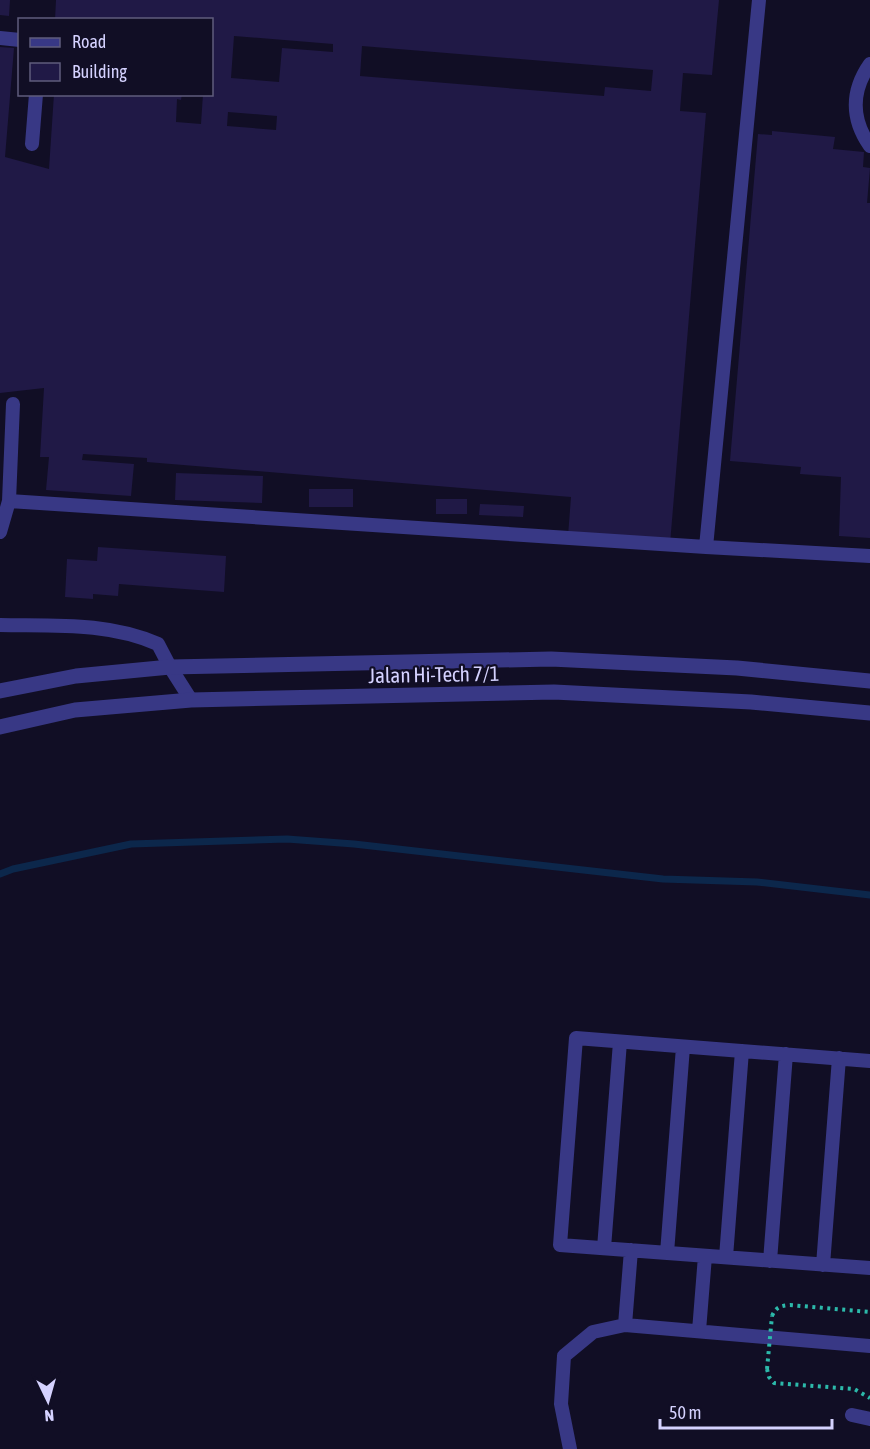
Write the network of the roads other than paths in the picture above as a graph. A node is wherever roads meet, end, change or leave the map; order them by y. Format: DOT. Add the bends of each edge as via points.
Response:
graph roads {
  1 [pos="759,0"];
  2 [pos="0,38"];
  3 [pos="18,40"];
  4 [pos="870,64"];
  5 [pos="36,96"];
  6 [pos="32,144"];
  7 [pos="870,146"];
  8 [pos="13,404"];
  9 [pos="9,501"];
  10 [pos="0,532"];
  11 [pos="706,547"];
  12 [pos="870,556"];
  13 [pos="0,625"];
  14 [pos="170,667"];
  15 [pos="870,681"];
  16 [pos="0,691"];
  17 [pos="191,700"];
  18 [pos="870,713"];
  19 [pos="0,727"];
  20 [pos="620,1042"];
  21 [pos="683,1047"];
  22 [pos="742,1051"];
  23 [pos="786,1054"];
  24 [pos="839,1058"];
  25 [pos="870,1061"];
  26 [pos="604,1248"];
  27 [pos="631,1250"];
  28 [pos="667,1253"];
  29 [pos="705,1256"];
  30 [pos="726,1257"];
  31 [pos="770,1261"];
  32 [pos="823,1265"];
  33 [pos="870,1268"];
  34 [pos="625,1325"];
  35 [pos="699,1331"];
  36 [pos="870,1346"];
  37 [pos="852,1415"];
  38 [pos="870,1419"];
  39 [pos="570,1449"];
  1 -- 11 [label="lane"];
  2 -- 3 [label="lane"];
  4 -- 7 [label="lane" via="857,88 855,104 861,133"];
  5 -- 6 [label="lane"];
  8 -- 9 [label="lane"];
  9 -- 10 [label="lane"];
  9 -- 11 [label="lane"];
  11 -- 12 [label="lane"];
  13 -- 14 [label="lane" via="98,627 135,634 158,644"];
  14 -- 15 [label="street, Jalan Hi-Tech 7/1" via="551,659 737,668"];
  14 -- 16 [label="street, Jalan Hi-Tech 7/1" via="76,676"];
  14 -- 17 [label="lane"];
  17 -- 18 [label="street, Jalan Hi-Tech 7/1" via="554,692 751,702"];
  17 -- 19 [label="street, Jalan Hi-Tech 7/1" via="75,710"];
  20 -- 21 [label="lane"];
  20 -- 26 [label="lane"];
  20 -- 26 [label="lane" via="576,1038 575,1050 560,1245"];
  21 -- 22 [label="lane"];
  21 -- 28 [label="lane"];
  22 -- 23 [label="lane"];
  22 -- 30 [label="lane"];
  23 -- 24 [label="lane"];
  23 -- 31 [label="lane"];
  24 -- 25 [label="lane"];
  24 -- 32 [label="lane"];
  26 -- 27 [label="lane"];
  27 -- 28 [label="lane"];
  27 -- 34 [label="lane"];
  28 -- 29 [label="lane"];
  29 -- 30 [label="lane"];
  29 -- 35 [label="lane"];
  30 -- 31 [label="lane"];
  31 -- 32 [label="lane"];
  32 -- 33 [label="lane"];
  34 -- 35 [label="lane"];
  34 -- 39 [label="lane" via="593,1332 564,1356 561,1404"];
  35 -- 36 [label="lane"];
  37 -- 38 [label="lane"];
}
